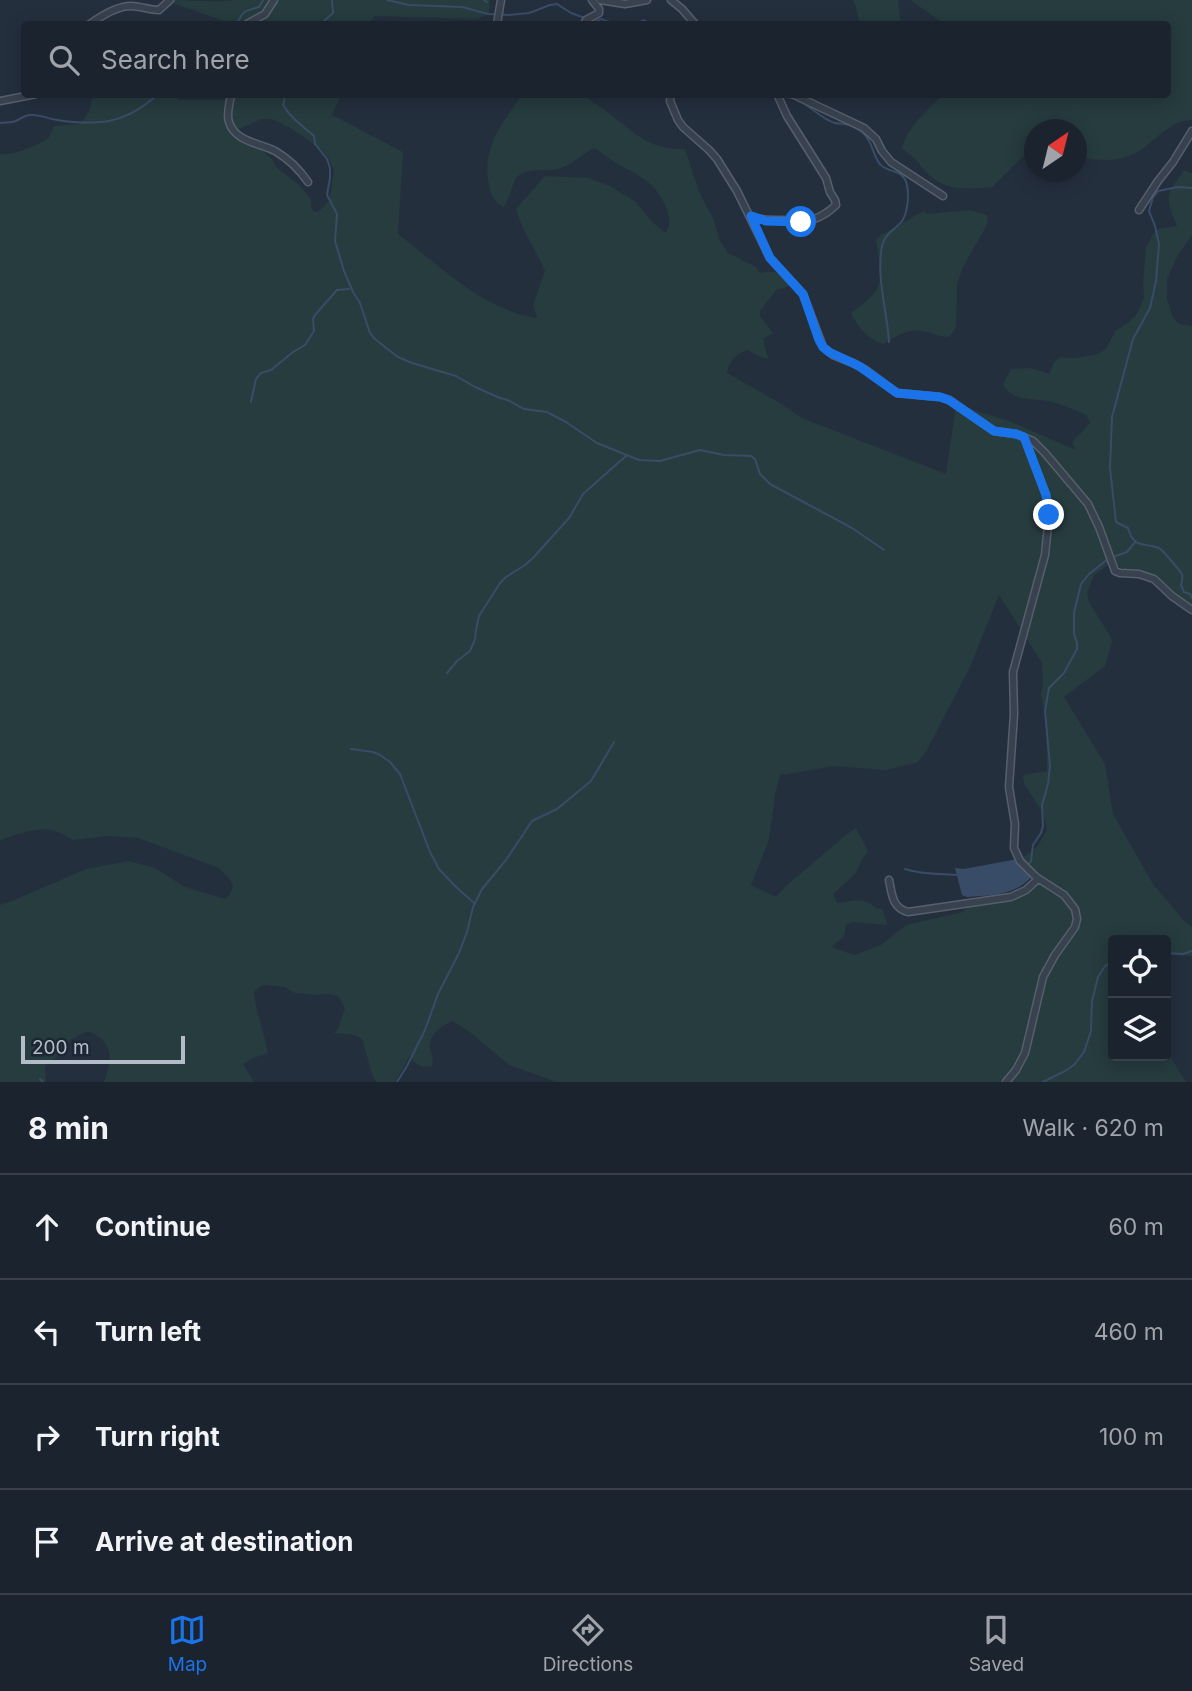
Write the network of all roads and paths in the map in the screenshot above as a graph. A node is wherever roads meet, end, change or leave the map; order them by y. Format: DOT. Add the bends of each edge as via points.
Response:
graph roads {
  1 [pos="170,0"];
  2 [pos="274,0"];
  3 [pos="501,0"];
  4 [pos="592,0"];
  5 [pos="600,0"];
  6 [pos="647,0"];
  7 [pos="671,0"];
  8 [pos="94,21"];
  9 [pos="252,21"];
  10 [pos="498,21"];
  11 [pos="586,21"];
  12 [pos="692,21"];
  13 [pos="21,97"];
  14 [pos="231,98"];
  15 [pos="670,98"];
  16 [pos="780,98"];
  17 [pos="800,98"];
  18 [pos="0,101"];
  19 [pos="1192,131"];
  20 [pos="308,182"];
  21 [pos="943,196"];
  22 [pos="1139,210"];
  23 [pos="751,216"];
  24 [pos="1024,437"];
  25 [pos="1192,610"];
  26 [pos="1038,879"];
  27 [pos="889,880"];
  28 [pos="1006,1082"];
  1 -- 8 [label="street" via="159,10 130,6"];
  2 -- 9 [label="street" via="265,14"];
  3 -- 10 [label="street"];
  4 -- 11 [label="street" via="599,13"];
  5 -- 6 [label="street" via="633,4"];
  7 -- 12 [label="street"];
  13 -- 18 [label="street"];
  14 -- 20 [label="street" via="228,120 235,132 279,153"];
  15 -- 23 [label="street" via="678,120 717,159"];
  16 -- 23 [label="street" via="826,178 836,205 809,221 766,221"];
  17 -- 21 [label="street" via="864,128 891,162"];
  19 -- 22 [label="street"];
  23 -- 24 [label="street" via="770,258 803,294 819,340 829,352 859,366 897,393 949,400 994,431"];
  24 -- 25 [label="street" via="1038,446 1082,496 1115,572 1154,579"];
  24 -- 26 [label="street" via="1049,515 1045,555 1013,672 1009,788 1016,854"];
  26 -- 27 [label="street" via="1011,897 908,912 895,905"];
  26 -- 28 [label="street" via="1064,895 1075,909 1076,923 1046,971 1025,1053"];
}
